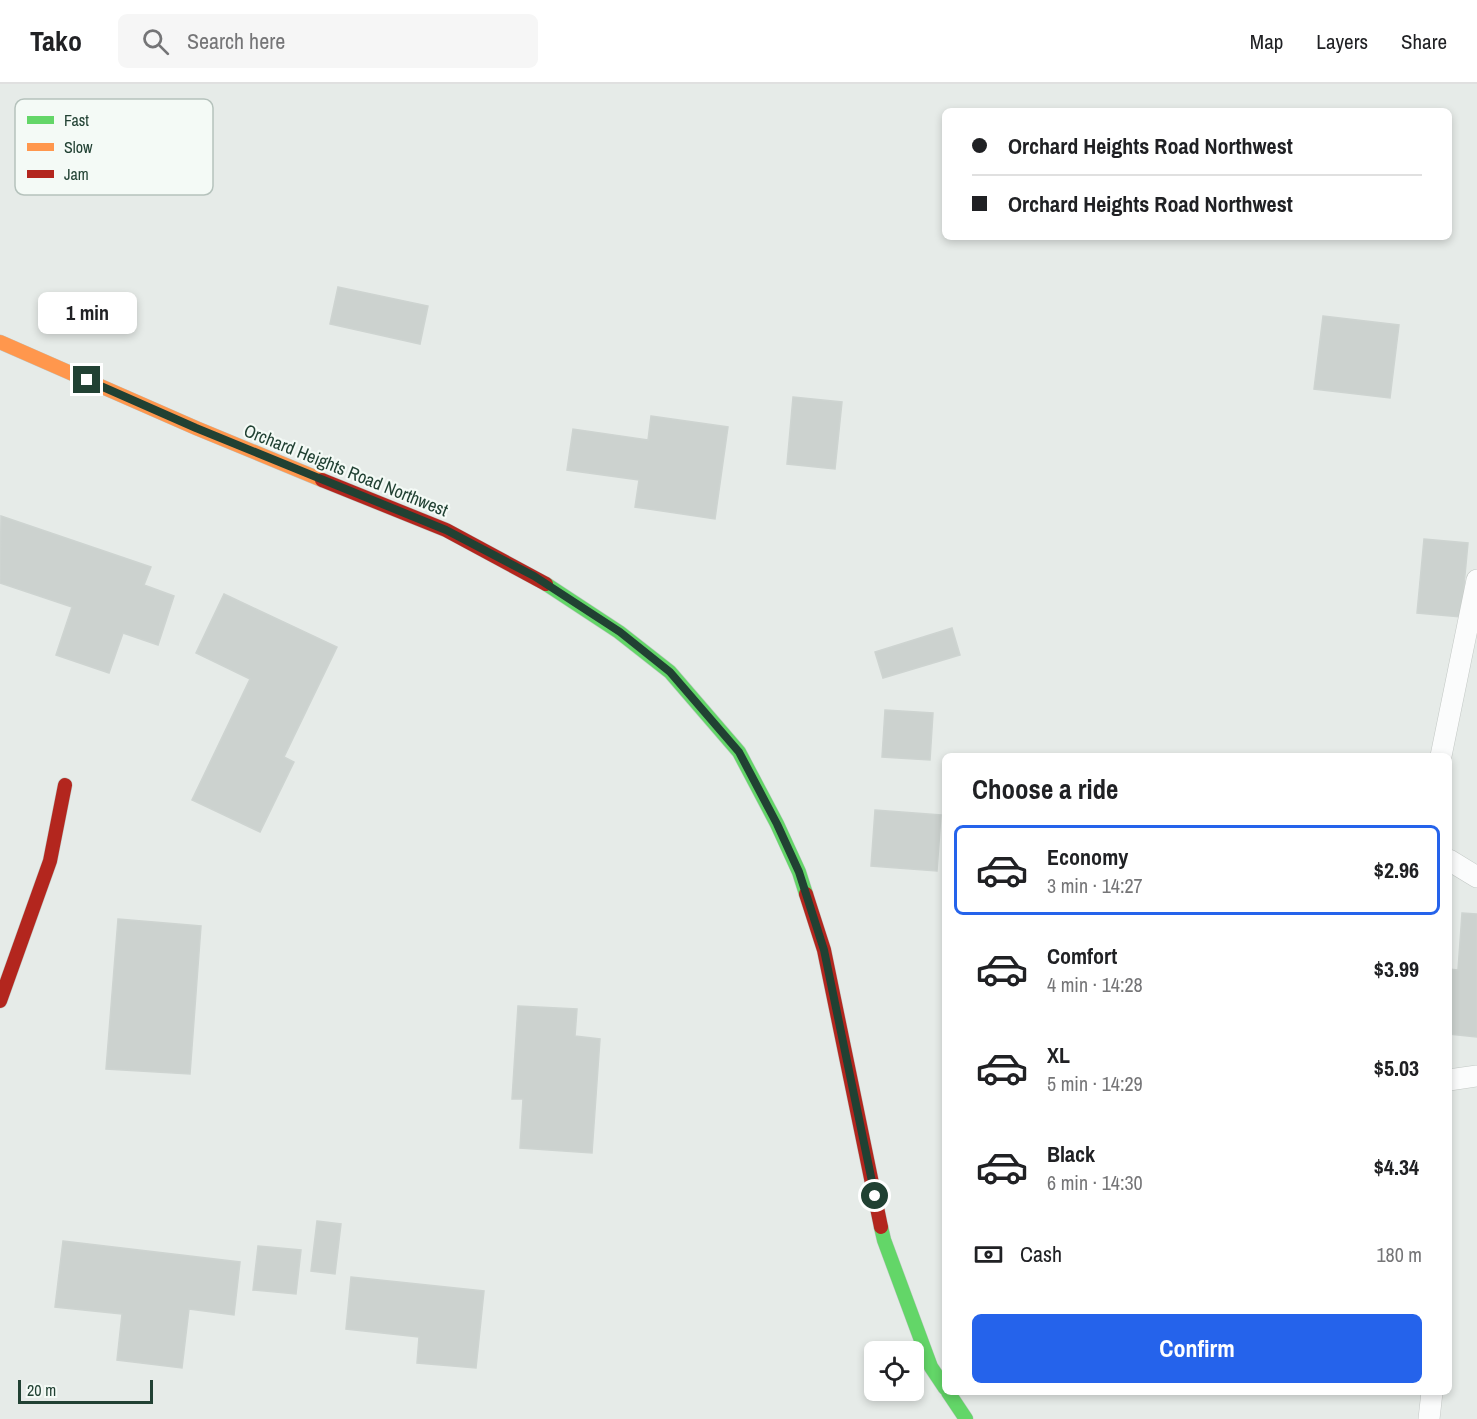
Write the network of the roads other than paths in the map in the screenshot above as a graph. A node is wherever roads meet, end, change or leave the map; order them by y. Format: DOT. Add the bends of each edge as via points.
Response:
graph roads {
  1 [pos="0,342"];
  2 [pos="1477,580"];
  3 [pos="1442,753"];
  4 [pos="65,785"];
  5 [pos="1452,862"];
  6 [pos="1477,877"];
  7 [pos="1,993"];
  8 [pos="1477,1076"];
  9 [pos="1452,1080"];
  10 [pos="942,1384"];
  11 [pos="950,1395"];
  12 [pos="1432,1395"];
  13 [pos="966,1419"];
  14 [pos="1429,1419"];
  1 -- 10 [label="street, Orchard Heights Road Northwest" via="196,428 446,530 534,576 620,632 670,672 739,752 799,872 824,950 884,1240 931,1367"];
  2 -- 3 [label="lane"];
  4 -- 7 [label="street" via="50,861"];
  5 -- 6 [label="lane"];
  8 -- 9 [label="lane"];
  11 -- 13 [label="street"];
  12 -- 14 [label="lane"];
}
